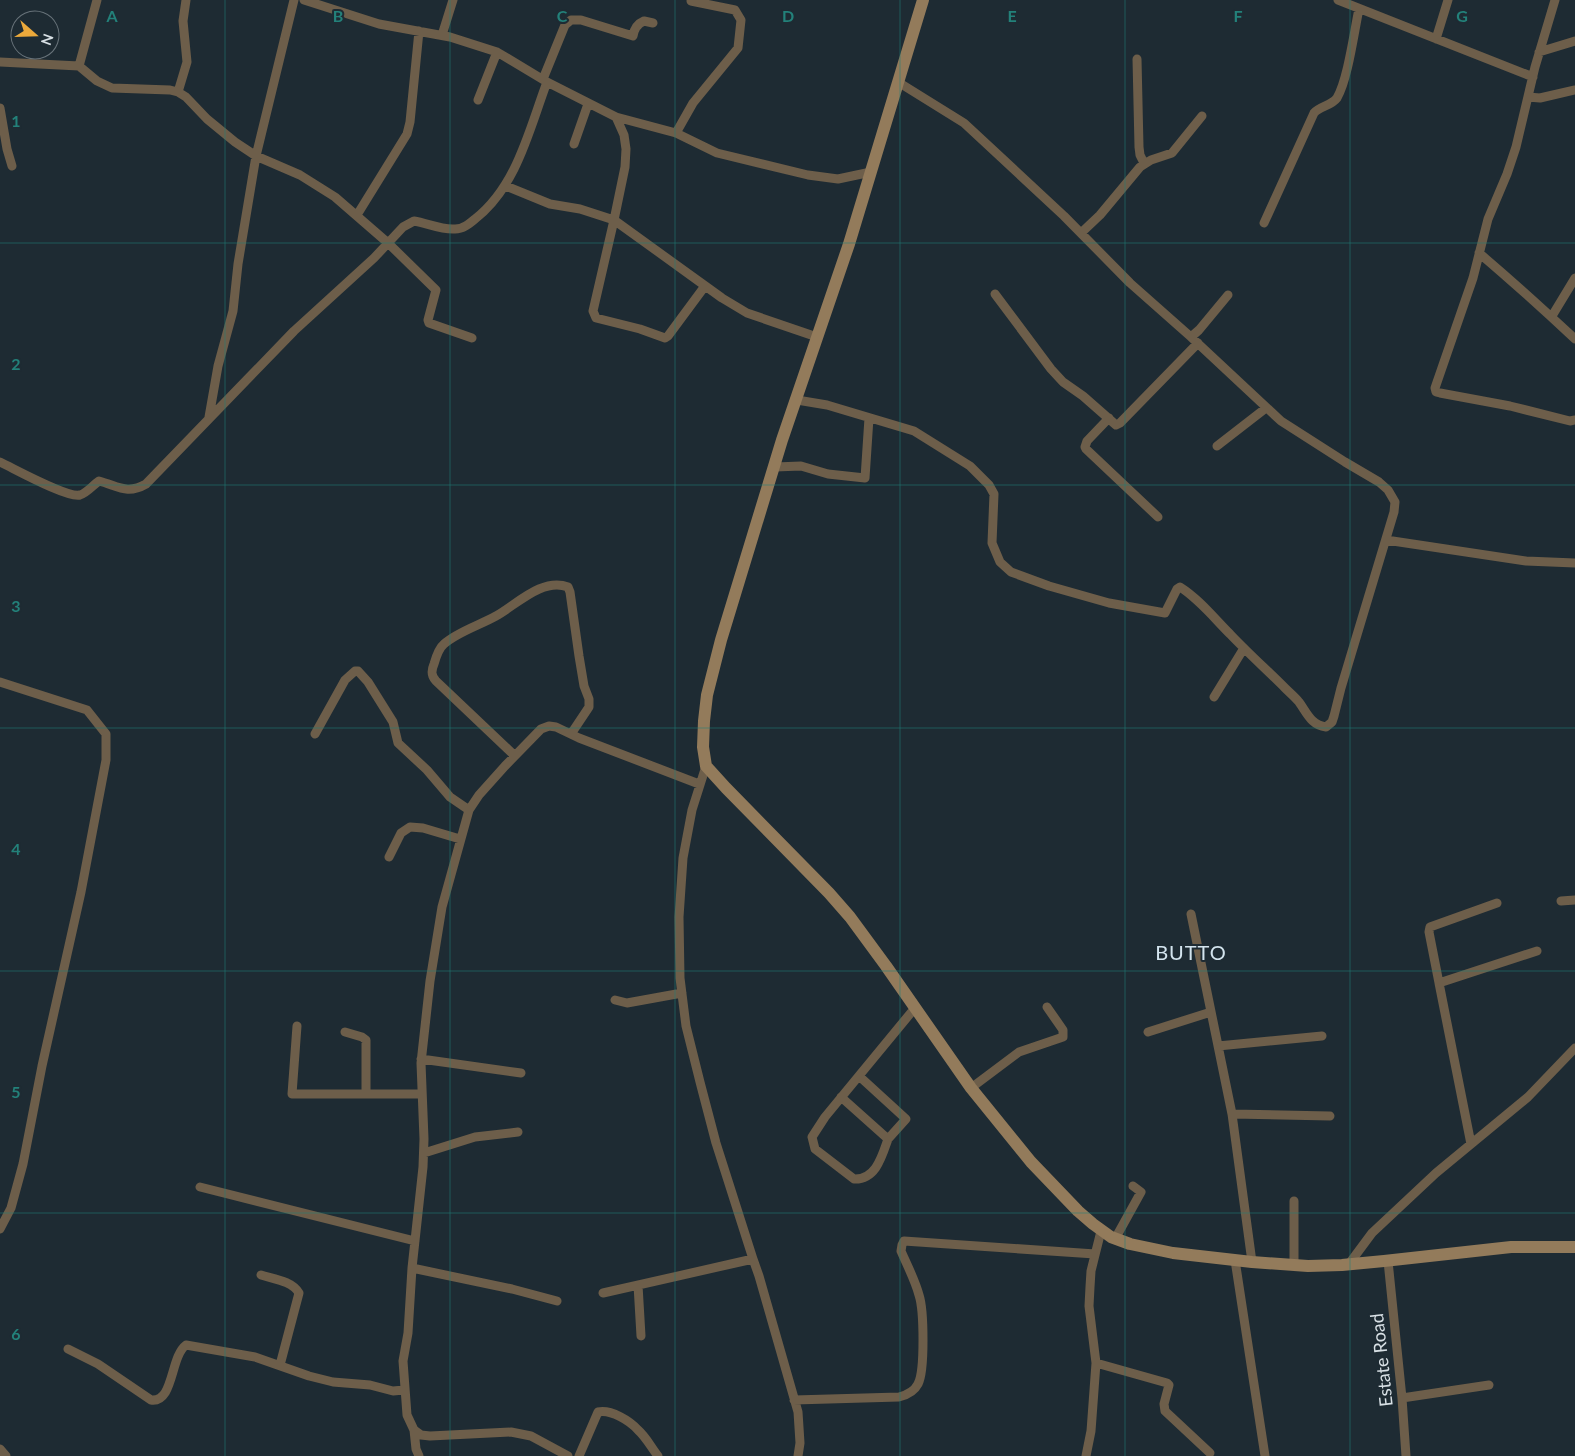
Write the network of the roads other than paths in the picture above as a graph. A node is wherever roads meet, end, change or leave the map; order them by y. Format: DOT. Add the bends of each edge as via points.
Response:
graph roads {
  1 [pos="97,0"];
  2 [pos="186,0"];
  3 [pos="294,0"];
  4 [pos="304,0"];
  5 [pos="453,0"];
  6 [pos="923,0"];
  7 [pos="1338,0"];
  8 [pos="1448,0"];
  9 [pos="1554,0"];
  10 [pos="691,1"];
  11 [pos="1359,9"];
  12 [pos="653,23"];
  13 [pos="419,31"];
  14 [pos="442,35"];
  15 [pos="1436,39"];
  16 [pos="1575,42"];
  17 [pos="497,52"];
  18 [pos="1539,52"];
  19 [pos="1137,59"];
  20 [pos="0,62"];
  21 [pos="79,66"];
  22 [pos="1533,77"];
  23 [pos="545,80"];
  24 [pos="898,82"];
  25 [pos="1575,90"];
  26 [pos="178,92"];
  27 [pos="1528,97"];
  28 [pos="478,100"];
  29 [pos="588,104"];
  30 [pos="0,108"];
  31 [pos="1202,116"];
  32 [pos="616,117"];
  33 [pos="676,133"];
  34 [pos="574,144"];
  35 [pos="256,156"];
  36 [pos="1144,163"];
  37 [pos="12,166"];
  38 [pos="871,172"];
  39 [pos="506,186"];
  40 [pos="357,215"];
  41 [pos="614,220"];
  42 [pos="1264,223"];
  43 [pos="1081,234"];
  44 [pos="388,243"];
  45 [pos="1479,253"];
  46 [pos="1575,278"];
  47 [pos="705,286"];
  48 [pos="995,294"];
  49 [pos="1228,294"];
  50 [pos="1552,316"];
  51 [pos="816,337"];
  52 [pos="472,338"];
  53 [pos="1575,339"];
  54 [pos="1194,340"];
  55 [pos="797,400"];
  56 [pos="1266,408"];
  57 [pos="209,417"];
  58 [pos="870,418"];
  59 [pos="1108,418"];
  60 [pos="1575,420"];
  61 [pos="1217,446"];
  62 [pos="0,462"];
  63 [pos="774,467"];
  64 [pos="1158,517"];
  65 [pos="1386,540"];
  66 [pos="1575,563"];
  67 [pos="1244,648"];
  68 [pos="0,682"];
  69 [pos="1214,697"];
  70 [pos="314,734"];
  71 [pos="571,734"];
  72 [pos="514,755"];
  73 [pos="706,766"];
  74 [pos="699,784"];
  75 [pos="469,810"];
  76 [pos="460,839"];
  77 [pos="389,856"];
  78 [pos="1561,900"];
  79 [pos="1575,900"];
  80 [pos="1497,903"];
  81 [pos="1191,914"];
  82 [pos="1537,951"];
  83 [pos="1439,984"];
  84 [pos="682,993"];
  85 [pos="614,1000"];
  86 [pos="1047,1008"];
  87 [pos="914,1009"];
  88 [pos="1211,1012"];
  89 [pos="297,1026"];
  90 [pos="345,1032"];
  91 [pos="1148,1032"];
  92 [pos="1322,1036"];
  93 [pos="1218,1046"];
  94 [pos="1575,1048"];
  95 [pos="421,1059"];
  96 [pos="522,1073"];
  97 [pos="859,1076"];
  98 [pos="971,1088"];
  99 [pos="366,1094"];
  100 [pos="422,1094"];
  101 [pos="842,1097"];
  102 [pos="1232,1114"];
  103 [pos="1330,1116"];
  104 [pos="518,1132"];
  105 [pos="888,1139"];
  106 [pos="1471,1144"];
  107 [pos="424,1154"];
  108 [pos="1133,1186"];
  109 [pos="200,1188"];
  110 [pos="1294,1201"];
  111 [pos="0,1230"];
  112 [pos="1101,1231"];
  113 [pos="1115,1239"];
  114 [pos="415,1240"];
  115 [pos="1575,1247"];
  116 [pos="1095,1254"];
  117 [pos="753,1259"];
  118 [pos="1235,1260"];
  119 [pos="1388,1261"];
  120 [pos="1252,1262"];
  121 [pos="1294,1264"];
  122 [pos="1349,1264"];
  123 [pos="412,1268"];
  124 [pos="261,1275"];
  125 [pos="638,1285"];
  126 [pos="603,1293"];
  127 [pos="557,1300"];
  128 [pos="641,1336"];
  129 [pos="68,1349"];
  130 [pos="1096,1363"];
  131 [pos="280,1365"];
  132 [pos="1489,1385"];
  133 [pos="404,1390"];
  134 [pos="1402,1398"];
  135 [pos="794,1400"];
  136 [pos="414,1430"];
  137 [pos="0,1449"];
  138 [pos="1210,1453"];
  139 [pos="6,1456"];
  140 [pos="419,1456"];
  141 [pos="568,1456"];
  142 [pos="579,1456"];
  143 [pos="658,1456"];
  144 [pos="798,1456"];
  145 [pos="1086,1456"];
  146 [pos="1265,1456"];
  147 [pos="1406,1456"];
  1 -- 21 [label="street"];
  2 -- 26 [label="street" via="183,21 187,62"];
  3 -- 35 [label="street"];
  4 -- 13 [label="street" via="379,24"];
  5 -- 14 [label="street"];
  6 -- 24 [label="street"];
  7 -- 11 [label="street"];
  8 -- 15 [label="street"];
  9 -- 18 [label="street"];
  10 -- 33 [label="street" via="735,10 741,20 741,28 738,48 693,104"];
  11 -- 15 [label="street"];
  11 -- 42 [label="street" via="1340,90 1333,102 1314,113"];
  12 -- 23 [label="street" via="639,23 633,36 571,20 565,25"];
  13 -- 14 [label="street"];
  13 -- 40 [label="street" via="407,134"];
  14 -- 17 [label="street"];
  15 -- 22 [label="street"];
  16 -- 18 [label="street"];
  17 -- 23 [label="street"];
  17 -- 28 [label="street"];
  18 -- 22 [label="street"];
  19 -- 36 [label="street" via="1139,147"];
  20 -- 21 [label="street"];
  21 -- 26 [label="street" via="96,81 112,88"];
  22 -- 27 [label="street"];
  23 -- 29 [label="street"];
  23 -- 39 [label="street"];
  24 -- 38 [label="street"];
  24 -- 43 [label="street" via="964,123"];
  25 -- 27 [label="street" via="1540,98"];
  26 -- 35 [label="street"];
  27 -- 45 [label="street" via="1516,147 1488,219"];
  29 -- 32 [label="street"];
  29 -- 34 [label="street"];
  30 -- 37 [label="street"];
  31 -- 36 [label="street" via="1172,153"];
  32 -- 33 [label="street"];
  32 -- 41 [label="street" via="626,149"];
  33 -- 38 [label="street" via="717,153 808,175 838,179"];
  35 -- 40 [label="street" via="300,175"];
  35 -- 57 [label="street" via="233,311"];
  36 -- 43 [label="street"];
  38 -- 51 [label="street"];
  39 -- 41 [label="street" via="550,204"];
  39 -- 44 [label="street" via="465,227 445,228 414,221 403,227"];
  40 -- 44 [label="street"];
  41 -- 47 [label="street"];
  41 -- 47 [label="street" via="593,311 596,318 665,338"];
  43 -- 54 [label="street"];
  44 -- 52 [label="street" via="436,290 429,323"];
  44 -- 57 [label="street"];
  45 -- 50 [label="street"];
  45 -- 60 [label="street" via="1435,390"];
  46 -- 50 [label="street"];
  47 -- 51 [label="street" via="747,313"];
  48 -- 59 [label="street" via="1051,369"];
  49 -- 54 [label="street"];
  50 -- 53 [label="street"];
  51 -- 55 [label="street"];
  54 -- 56 [label="street"];
  54 -- 59 [label="street" via="1120,423 1114,424"];
  55 -- 58 [label="street"];
  55 -- 63 [label="street"];
  56 -- 61 [label="street"];
  56 -- 65 [label="street" via="1289,428 1388,490 1396,506"];
  57 -- 62 [label="street" via="146,484 131,490 99,481 80,495 72,495"];
  58 -- 63 [label="street" via="865,478 841,477 801,466"];
  58 -- 67 [label="street" via="929,439 970,466 989,485 994,494 992,543 1000,562 1012,572 1109,603 1165,612 1180,587 1197,599"];
  59 -- 64 [label="street" via="1087,442 1086,450"];
  63 -- 73 [label="street" via="707,695 702,747"];
  65 -- 66 [label="street" via="1526,560"];
  65 -- 67 [label="street" via="1329,726 1312,721 1299,703"];
  67 -- 69 [label="street"];
  68 -- 111 [label="street" via="87,710 106,734 106,760 82,892 23,1164 11,1208"];
  70 -- 75 [label="street" via="345,680 358,671 393,722 398,743 450,797"];
  71 -- 72 [label="street" via="549,726 541,729"];
  71 -- 72 [label="street" via="589,707 589,699 584,686 570,592 562,584 532,592 498,615 444,643 432,671 434,678"];
  71 -- 74 [label="street"];
  72 -- 75 [label="street"];
  73 -- 74 [label="street"];
  73 -- 87 [label="street" via="850,917"];
  74 -- 84 [label="street" via="683,858 679,917"];
  75 -- 76 [label="street"];
  76 -- 77 [label="street" via="410,827 401,834"];
  76 -- 95 [label="street" via="442,907"];
  78 -- 79 [label="street"];
  80 -- 83 [label="street" via="1430,927"];
  81 -- 88 [label="street"];
  82 -- 83 [label="street"];
  83 -- 106 [label="street"];
  84 -- 85 [label="street" via="627,1003"];
  84 -- 117 [label="street" via="686,1026 716,1143"];
  86 -- 98 [label="street" via="1063,1030 1063,1037 1019,1052"];
  87 -- 97 [label="street"];
  87 -- 98 [label="street"];
  88 -- 91 [label="street"];
  88 -- 93 [label="street"];
  89 -- 99 [label="street" via="292,1094"];
  90 -- 99 [label="street" via="366,1040"];
  92 -- 93 [label="street"];
  93 -- 102 [label="street"];
  94 -- 106 [label="street" via="1528,1097"];
  95 -- 96 [label="street"];
  95 -- 100 [label="street"];
  97 -- 101 [label="street"];
  97 -- 105 [label="street" via="906,1119"];
  98 -- 112 [label="street" via="1061,1195"];
  99 -- 100 [label="street"];
  100 -- 107 [label="street"];
  101 -- 105 [label="street"];
  101 -- 105 [label="street" via="812,1137 815,1149 854,1179 861,1180 875,1169"];
  102 -- 103 [label="street"];
  102 -- 120 [label="street"];
  104 -- 107 [label="street" via="475,1137"];
  106 -- 122 [label="street" via="1372,1233"];
  107 -- 114 [label="street"];
  108 -- 113 [label="street" via="1141,1192"];
  109 -- 114 [label="street"];
  110 -- 121 [label="street"];
  112 -- 113 [label="street"];
  112 -- 116 [label="street"];
  113 -- 118 [label="street" via="1174,1253"];
  114 -- 123 [label="street"];
  115 -- 119 [label="street" via="1511,1247"];
  116 -- 130 [label="street" via="1089,1306"];
  116 -- 135 [label="street" via="904,1241 901,1251 919,1294 922,1310 919,1384 907,1395 899,1397"];
  117 -- 125 [label="street"];
  117 -- 135 [label="street"];
  118 -- 120 [label="street"];
  118 -- 146 [label="street"];
  119 -- 122 [label="street"];
  119 -- 134 [label="street, Estate Road"];
  120 -- 121 [label="street"];
  121 -- 122 [label="street"];
  123 -- 127 [label="street"];
  123 -- 133 [label="street" via="403,1360"];
  124 -- 131 [label="street" via="284,1282 299,1293"];
  125 -- 126 [label="street"];
  125 -- 128 [label="street"];
  129 -- 131 [label="street" via="156,1401 166,1393 178,1355 186,1346 244,1355"];
  130 -- 138 [label="street" via="1167,1383 1166,1411"];
  130 -- 145 [label="street"];
  131 -- 133 [label="street" via="332,1382"];
  132 -- 134 [label="street"];
  133 -- 136 [label="street" via="406,1416"];
  134 -- 147 [label="street, Estate Road"];
  135 -- 144 [label="street" via="800,1429"];
  136 -- 140 [label="street"];
  136 -- 141 [label="street" via="430,1436 511,1432 531,1436"];
  137 -- 139 [label="street"];
  142 -- 143 [label="street" via="594,1419 602,1411 639,1430"];
}
